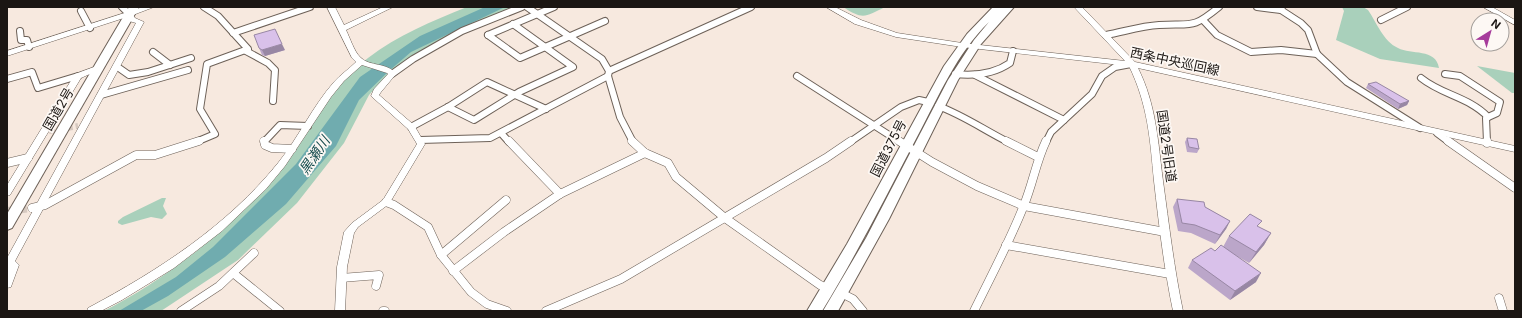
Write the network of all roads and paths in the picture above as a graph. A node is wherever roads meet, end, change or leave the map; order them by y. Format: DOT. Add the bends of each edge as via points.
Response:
graph roads {
  1 [pos="150,7"];
  2 [pos="204,7"];
  3 [pos="310,7"];
  4 [pos="331,7"];
  5 [pos="388,7"];
  6 [pos="522,7"];
  7 [pos="527,7"];
  8 [pos="554,7"];
  9 [pos="751,7"];
  10 [pos="830,7"];
  11 [pos="999,7"];
  12 [pos="1009,7"];
  13 [pos="1078,7"];
  14 [pos="1219,7"];
  15 [pos="1257,7"];
  16 [pos="1486,7"];
  17 [pos="1401,8"];
  18 [pos="128,9"];
  19 [pos="1282,9"];
  20 [pos="81,11"];
  21 [pos="537,14"];
  22 [pos="1203,20"];
  23 [pos="1382,20"];
  24 [pos="605,21"];
  25 [pos="1515,23"];
  26 [pos="513,24"];
  27 [pos="90,28"];
  28 [pos="343,28"];
  29 [pos="20,31"];
  30 [pos="233,33"];
  31 [pos="1106,35"];
  32 [pos="569,37"];
  33 [pos="968,45"];
  34 [pos="545,47"];
  35 [pos="29,48"];
  36 [pos="1013,50"];
  37 [pos="246,51"];
  38 [pos="153,52"];
  39 [pos="7,54"];
  40 [pos="1317,54"];
  41 [pos="191,58"];
  42 [pos="362,62"];
  43 [pos="170,64"];
  44 [pos="1132,64"];
  45 [pos="119,68"];
  46 [pos="97,69"];
  47 [pos="188,70"];
  48 [pos="391,73"];
  49 [pos="609,73"];
  50 [pos="955,74"];
  51 [pos="1445,74"];
  52 [pos="975,75"];
  53 [pos="78,76"];
  54 [pos="797,76"];
  55 [pos="1421,78"];
  56 [pos="7,80"];
  57 [pos="515,94"];
  58 [pos="101,95"];
  59 [pos="273,101"];
  60 [pos="933,104"];
  61 [pos="448,107"];
  62 [pos="546,109"];
  63 [pos="1488,117"];
  64 [pos="1064,120"];
  65 [pos="876,125"];
  66 [pos="308,126"];
  67 [pos="411,127"];
  68 [pos="1421,129"];
  69 [pos="1437,132"];
  70 [pos="501,134"];
  71 [pos="420,140"];
  72 [pos="1487,143"];
  73 [pos="292,149"];
  74 [pos="911,149"];
  75 [pos="1515,150"];
  76 [pos="645,153"];
  77 [pos="1038,157"];
  78 [pos="28,158"];
  79 [pos="7,163"];
  80 [pos="1515,188"];
  81 [pos="7,194"];
  82 [pos="560,194"];
  83 [pos="506,200"];
  84 [pos="386,202"];
  85 [pos="1024,206"];
  86 [pos="36,208"];
  87 [pos="725,218"];
  88 [pos="7,225"];
  89 [pos="1165,232"];
  90 [pos="1006,245"];
  91 [pos="254,253"];
  92 [pos="441,255"];
  93 [pos="8,266"];
  94 [pos="453,271"];
  95 [pos="233,274"];
  96 [pos="1170,274"];
  97 [pos="341,278"];
  98 [pos="7,284"];
  99 [pos="376,286"];
  100 [pos="829,289"];
  101 [pos="841,293"];
  102 [pos="1499,298"];
  103 [pos="92,311"];
  104 [pos="181,311"];
  105 [pos="280,311"];
  106 [pos="340,311"];
  107 [pos="507,311"];
  108 [pos="546,311"];
  109 [pos="814,311"];
  110 [pos="830,311"];
  111 [pos="863,311"];
  112 [pos="974,311"];
  113 [pos="1178,311"];
  114 [pos="1503,311"];
  1 -- 18 [label="street"];
  2 -- 30 [label="street" via="218,16"];
  3 -- 30 [label="street"];
  4 -- 28 [label="street"];
  5 -- 28 [label="street"];
  6 -- 48 [label="street" via="462,31"];
  7 -- 21 [label="street"];
  8 -- 21 [label="street"];
  9 -- 49 [label="street"];
  10 -- 33 [label="street, 西条中央巡回線" via="884,32"];
  11 -- 33 [label="highway, 国道375号"];
  12 -- 33 [label="highway, 国道375号"];
  13 -- 31 [label="street, 国道2号旧道"];
  14 -- 22 [label="street"];
  15 -- 19 [label="street"];
  16 -- 25 [label="street"];
  17 -- 23 [label="street"];
  18 -- 27 [label="street"];
  18 -- 46 [label="highway, 国道2号"];
  18 -- 58 [label="street" via="132,19 140,22"];
  19 -- 40 [label="street" via="1308,30"];
  20 -- 27 [label="street"];
  21 -- 26 [label="street"];
  21 -- 32 [label="street"];
  22 -- 31 [label="street" via="1192,25 1158,24"];
  22 -- 40 [label="street" via="1217,35 1246,50"];
  24 -- 32 [label="street"];
  26 -- 34 [label="street"];
  26 -- 34 [label="street" via="488,35 520,58"];
  27 -- 35 [label="street"];
  28 -- 42 [label="street" via="353,54"];
  29 -- 35 [label="street" via="21,40 27,40"];
  30 -- 37 [label="street" via="248,49"];
  31 -- 44 [label="street, 国道2号旧道"];
  32 -- 34 [label="street"];
  32 -- 49 [label="street" via="602,59"];
  33 -- 36 [label="street, 西条中央巡回線"];
  33 -- 50 [label="highway, 国道375号"];
  33 -- 60 [label="highway, 国道375号"];
  34 -- 57 [label="street" via="573,66"];
  35 -- 39 [label="street"];
  36 -- 44 [label="street, 西条中央巡回線"];
  36 -- 52 [label="street" via="1008,65"];
  37 -- 59 [label="street" via="268,63 275,70"];
  37 -- 86 [label="street" via="207,64 200,110 215,131 213,135 155,154 136,155"];
  38 -- 43 [label="street"];
  40 -- 68 [label="street" via="1347,82"];
  41 -- 43 [label="street"];
  42 -- 48 [label="street"];
  42 -- 66 [label="street" via="334,87"];
  43 -- 45 [label="street" via="148,72 129,75"];
  44 -- 64 [label="street" via="1115,67 1102,76 1092,94"];
  44 -- 68 [label="street, 西条中央巡回線"];
  44 -- 89 [label="street, 国道2号旧道" via="1142,84 1151,115"];
  46 -- 53 [label="street"];
  46 -- 88 [label="highway, 国道2号"];
  47 -- 58 [label="street"];
  48 -- 67 [label="street" via="375,96"];
  49 -- 62 [label="street"];
  49 -- 76 [label="street" via="620,117 632,141"];
  50 -- 52 [label="street"];
  50 -- 60 [label="highway, 国道375号"];
  51 -- 63 [label="street" via="1460,76 1500,102 1497,113"];
  52 -- 64 [label="street"];
  53 -- 56 [label="street" via="38,88 32,72"];
  53 -- 78 [label="street" via="47,131"];
  54 -- 65 [label="street"];
  55 -- 63 [label="street" via="1426,83 1461,96 1482,109"];
  57 -- 61 [label="street" via="487,82"];
  57 -- 61 [label="street" via="474,120"];
  57 -- 62 [label="street"];
  58 -- 86 [label="street"];
  60 -- 65 [label="street" via="919,100 912,102"];
  60 -- 74 [label="highway, 国道375号"];
  60 -- 77 [label="street" via="955,112 982,129"];
  61 -- 67 [label="street"];
  62 -- 70 [label="street"];
  63 -- 72 [label="street"];
  64 -- 77 [label="street" via="1051,132"];
  65 -- 74 [label="street"];
  65 -- 87 [label="street"];
  66 -- 73 [label="street"];
  66 -- 73 [label="street" via="280,125 264,142 272,148"];
  67 -- 71 [label="street"];
  68 -- 69 [label="street, 西条中央巡回線"];
  69 -- 72 [label="street, 西条中央巡回線"];
  69 -- 80 [label="street"];
  70 -- 71 [label="street" via="481,139"];
  70 -- 82 [label="street"];
  71 -- 84 [label="street" via="420,148"];
  72 -- 75 [label="street, 西条中央巡回線"];
  73 -- 103 [label="street" via="277,169 235,213 186,254 134,288"];
  74 -- 85 [label="street" via="977,186"];
  74 -- 100 [label="highway, 国道375号"];
  74 -- 101 [label="highway, 国道375号" via="887,211"];
  76 -- 82 [label="street"];
  76 -- 87 [label="street" via="668,163 676,178"];
  77 -- 85 [label="street"];
  78 -- 79 [label="street"];
  78 -- 81 [label="street"];
  82 -- 94 [label="street"];
  83 -- 92 [label="street"];
  84 -- 92 [label="street" via="428,227"];
  84 -- 97 [label="street" via="349,232"];
  85 -- 89 [label="street"];
  85 -- 90 [label="street"];
  86 -- 93 [label="street"];
  87 -- 100 [label="street"];
  87 -- 108 [label="street" via="621,279"];
  89 -- 96 [label="street, 国道2号旧道"];
  90 -- 96 [label="street"];
  90 -- 112 [label="street"];
  91 -- 95 [label="street"];
  92 -- 94 [label="street"];
  93 -- 98 [label="street" via="14,265"];
  94 -- 107 [label="street" via="479,299"];
  95 -- 104 [label="street"];
  95 -- 105 [label="street"];
  96 -- 113 [label="street, 国道2号旧道"];
  97 -- 99 [label="street" via="379,275"];
  97 -- 106 [label="street"];
  100 -- 109 [label="highway, 国道375号"];
  101 -- 110 [label="highway, 国道375号"];
  101 -- 111 [label="street" via="853,299"];
  102 -- 114 [label="street"];
}
